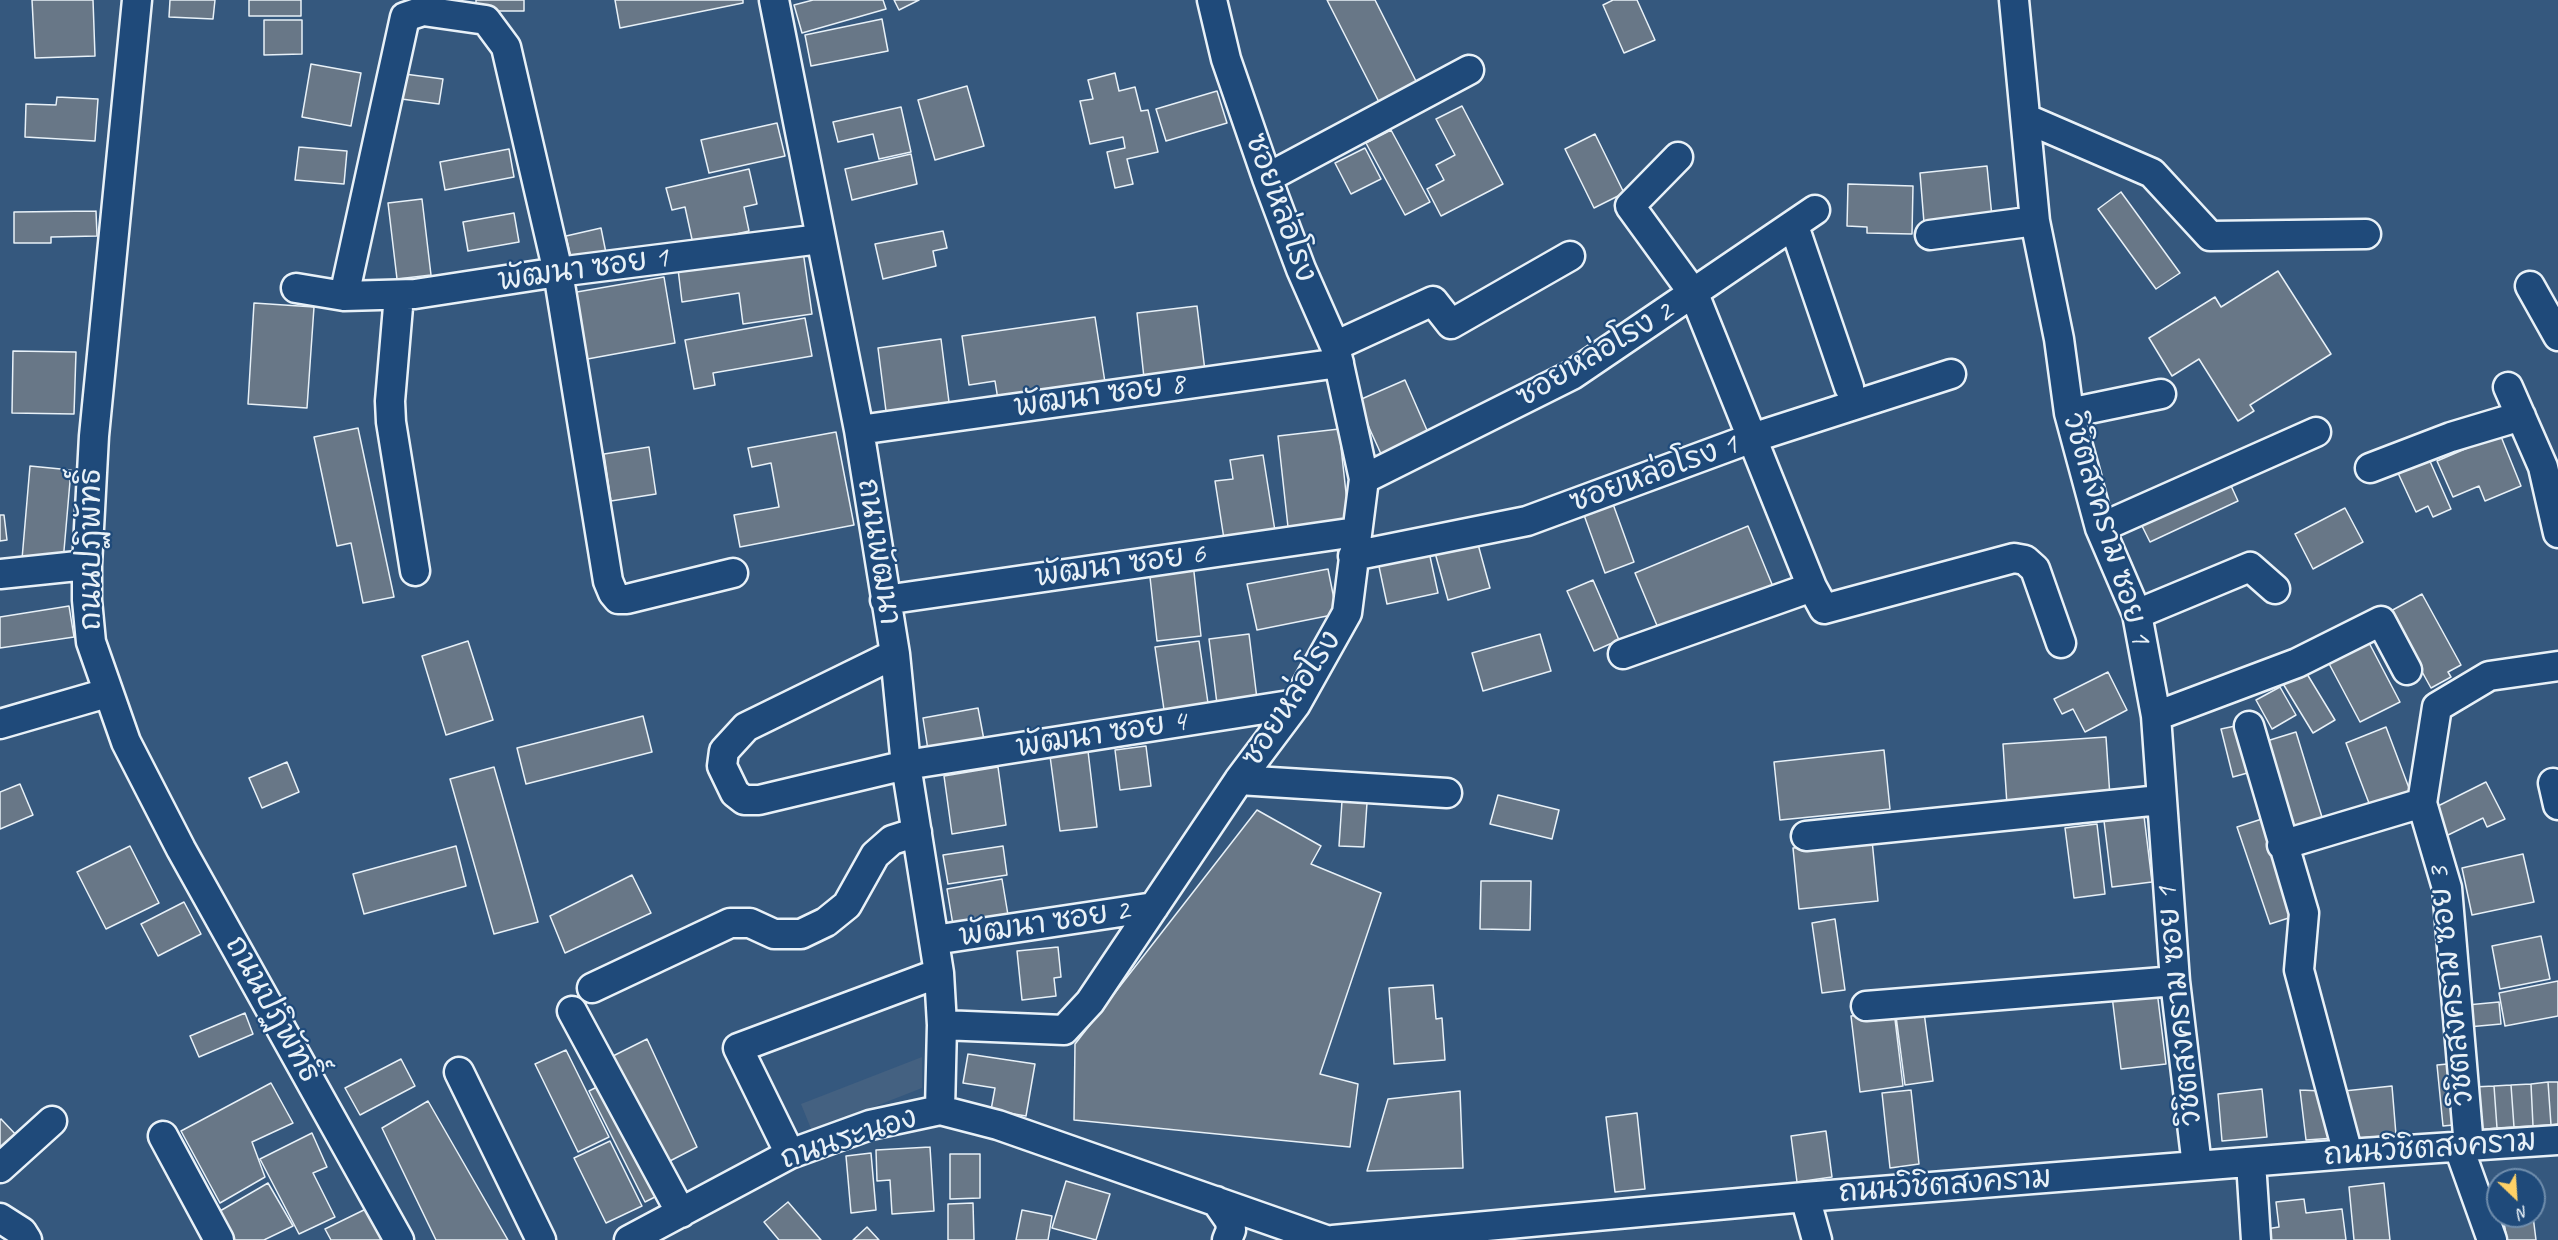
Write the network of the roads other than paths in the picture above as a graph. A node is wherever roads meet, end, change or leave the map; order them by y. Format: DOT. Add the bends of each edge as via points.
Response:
graph roads {
  1 [pos="137,0"];
  2 [pos="1212,0"];
  3 [pos="2014,0"];
  4 [pos="779,1"];
  5 [pos="1469,70"];
  6 [pos="2027,119"];
  7 [pos="1678,157"];
  8 [pos="1267,178"];
  9 [pos="2036,221"];
  10 [pos="2366,234"];
  11 [pos="1929,235"];
  12 [pos="820,239"];
  13 [pos="1570,256"];
  14 [pos="558,272"];
  15 [pos="2530,286"];
  16 [pos="296,288"];
  17 [pos="1694,294"];
  18 [pos="399,295"];
  19 [pos="344,296"];
  20 [pos="2558,336"];
  21 [pos="1337,354"];
  22 [pos="1951,374"];
  23 [pos="1849,387"];
  24 [pos="2508,387"];
  25 [pos="2161,394"];
  26 [pos="2069,413"];
  27 [pos="2521,416"];
  28 [pos="859,430"];
  29 [pos="2316,432"];
  30 [pos="1752,438"];
  31 [pos="2370,468"];
  32 [pos="1364,479"];
  33 [pos="2100,528"];
  34 [pos="2558,533"];
  35 [pos="1355,544"];
  36 [pos="87,565"];
  37 [pos="415,571"];
  38 [pos="733,573"];
  39 [pos="0,574"];
  40 [pos="1812,587"];
  41 [pos="2275,589"];
  42 [pos="885,600"];
  43 [pos="2137,614"];
  44 [pos="2061,643"];
  45 [pos="895,654"];
  46 [pos="1623,654"];
  47 [pos="2558,666"];
  48 [pos="2407,670"];
  49 [pos="107,693"];
  50 [pos="1296,704"];
  51 [pos="2156,716"];
  52 [pos="0,724"];
  53 [pos="2249,726"];
  54 [pos="906,765"];
  55 [pos="1239,780"];
  56 [pos="1447,793"];
  57 [pos="2160,800"];
  58 [pos="2422,802"];
  59 [pos="917,832"];
  60 [pos="1806,836"];
  61 [pos="2282,844"];
  62 [pos="1154,907"];
  63 [pos="934,940"];
  64 [pos="939,973"];
  65 [pos="2175,981"];
  66 [pos="592,988"];
  67 [pos="1866,1005"];
  68 [pos="572,1011"];
  69 [pos="942,1025"];
  70 [pos="459,1072"];
  71 [pos="940,1110"];
  72 [pos="52,1121"];
  73 [pos="163,1136"];
  74 [pos="2558,1140"];
  75 [pos="2464,1148"];
  76 [pos="790,1154"];
  77 [pos="2348,1154"];
  78 [pos="2251,1162"];
  79 [pos="2197,1166"];
  80 [pos="0,1168"];
  81 [pos="1805,1197"];
  82 [pos="1216,1201"];
  83 [pos="681,1213"];
  84 [pos="0,1218"];
  85 [pos="1520,1231"];
  86 [pos="27,1240"];
  87 [pos="219,1240"];
  88 [pos="399,1240"];
  89 [pos="541,1240"];
  90 [pos="629,1240"];
  91 [pos="1227,1240"];
  92 [pos="1326,1240"];
  93 [pos="1333,1240"];
  94 [pos="1816,1240"];
  95 [pos="2256,1240"];
  96 [pos="2492,1240"];
  1 -- 36 [label="street, ถนนปฏิพัทธิ์" via="94,436"];
  2 -- 8 [label="street, ซอยหล่อโรง" via="1226,59"];
  3 -- 6 [label="street, วิชิตสงคราม ซอย 1"];
  4 -- 12 [label="street, ถนนพัฒนา"];
  5 -- 8 [label="street"];
  6 -- 9 [label="street, วิชิตสงคราม ซอย 1"];
  6 -- 10 [label="street" via="2152,173 2210,236"];
  7 -- 17 [label="street" via="1630,206"];
  8 -- 21 [label="street, ซอยหล่อโรง"];
  9 -- 11 [label="street"];
  9 -- 26 [label="street, วิชิตสงคราม ซอย 1"];
  12 -- 14 [label="street, พัฒนา ซอย 1"];
  12 -- 28 [label="street, ถนนพัฒนา"];
  13 -- 21 [label="street, พัฒนา ซอย 8" via="1451,324 1433,301"];
  14 -- 18 [label="street, พัฒนา ซอย 1"];
  14 -- 19 [label="street" via="506,47 486,20 423,10 405,17 399,34"];
  14 -- 38 [label="street" via="613,593 627,599"];
  15 -- 20 [label="street"];
  16 -- 19 [label="street, พัฒนา ซอย 1"];
  17 -- 23 [label="street, ซอยหล่อโรง 2" via="1804,218"];
  17 -- 30 [label="street"];
  17 -- 32 [label="street, ซอยหล่อโรง 2" via="1572,375"];
  18 -- 19 [label="street, พัฒนา ซอย 1"];
  18 -- 37 [label="street" via="391,423"];
  21 -- 28 [label="street, พัฒนา ซอย 8"];
  21 -- 32 [label="street, ซอยหล่อโรง"];
  22 -- 30 [label="street, ซอยหล่อโรง 1"];
  24 -- 27 [label="street"];
  25 -- 26 [label="street"];
  26 -- 33 [label="street, วิชิตสงคราม ซอย 1"];
  27 -- 31 [label="street"];
  27 -- 34 [label="street" via="2543,467"];
  28 -- 42 [label="street, ถนนพัฒนา"];
  29 -- 33 [label="street"];
  30 -- 35 [label="street, ซอยหล่อโรง 1" via="1527,521"];
  30 -- 40 [label="street"];
  32 -- 35 [label="street, ซอยหล่อโรง"];
  33 -- 43 [label="street, วิชิตสงคราม ซอย 1"];
  35 -- 42 [label="street, พัฒนา ซอย 6"];
  35 -- 50 [label="street, ซอยหล่อโรง" via="1347,613"];
  36 -- 39 [label="street"];
  36 -- 49 [label="street, ถนนปฏิพัทธิ์" via="91,642"];
  40 -- 44 [label="street" via="1824,609 2013,558 2025,560 2035,569"];
  40 -- 46 [label="street"];
  41 -- 43 [label="street" via="2250,567"];
  42 -- 45 [label="street, ถนนพัฒนา"];
  43 -- 51 [label="street, วิชิตสงคราม ซอย 1"];
  45 -- 54 [label="street, ถนนพัฒนา"];
  45 -- 54 [label="street, พัฒนา ซอย 4" via="746,726 724,751 722,766 735,793 744,800 759,800"];
  47 -- 58 [label="street, วิชิตสงคราม ซอย 3" via="2489,676 2437,707"];
  48 -- 51 [label="street" via="2381,621 2297,663"];
  49 -- 52 [label="street"];
  49 -- 88 [label="street, ถนนปฏิพัทธิ์" via="126,742 181,849"];
  50 -- 54 [label="street, พัฒนา ซอย 4"];
  50 -- 55 [label="street, ซอยหล่อโรง"];
  51 -- 57 [label="street, วิชิตสงคราม ซอย 1"];
  53 -- 61 [label="street"];
  54 -- 59 [label="street, ถนนพัฒนา"];
  55 -- 56 [label="street"];
  55 -- 62 [label="street, ซอยหล่อโรง"];
  57 -- 60 [label="street"];
  57 -- 65 [label="street, วิชิตสงคราม ซอย 1"];
  58 -- 61 [label="street"];
  58 -- 75 [label="street, วิชิตสงคราม ซอย 3" via="2447,888"];
  59 -- 63 [label="street, ถนนพัฒนา"];
  59 -- 66 [label="street" via="892,840 875,855 847,905 826,922 801,934 774,934 750,923 729,923"];
  61 -- 77 [label="street" via="2304,914 2299,970"];
  62 -- 63 [label="street, พัฒนา ซอย 2"];
  62 -- 69 [label="street, ซอยหล่อโรง" via="1090,1002 1064,1030"];
  63 -- 64 [label="street, ถนนพัฒนา"];
  64 -- 69 [label="street, ถนนพัฒนา"];
  64 -- 76 [label="street" via="738,1048"];
  65 -- 67 [label="street"];
  65 -- 79 [label="street, วิชิตสงคราม ซอย 1"];
  68 -- 83 [label="street"];
  69 -- 71 [label="street, ถนนพัฒนา"];
  70 -- 89 [label="street"];
  71 -- 76 [label="street, ถนนระนอง" via="870,1125"];
  71 -- 82 [label="street, ถนนระนอง" via="998,1125"];
  72 -- 80 [label="street"];
  73 -- 87 [label="street"];
  74 -- 75 [label="street, ถนนวิชิตสงคราม"];
  75 -- 77 [label="street, ถนนวิชิตสงคราม"];
  75 -- 96 [label="street, วิชิตสงคราม ซอย 3"];
  76 -- 83 [label="street, ถนนระนอง"];
  77 -- 78 [label="street, ถนนวิชิตสงคราม"];
  78 -- 79 [label="street, ถนนวิชิตสงคราม"];
  78 -- 95 [label="street"];
  79 -- 81 [label="street, ถนนวิชิตสงคราม"];
  81 -- 85 [label="street, ถนนวิชิตสงคราม"];
  81 -- 94 [label="street"];
  82 -- 91 [label="street" via="1230,1221"];
  82 -- 92 [label="street, ถนนระนอง"];
  83 -- 90 [label="street, ถนนระนอง"];
  84 -- 86 [label="street" via="22,1232"];
  85 -- 93 [label="street, ถนนวิชิตสงคราม"];
}
